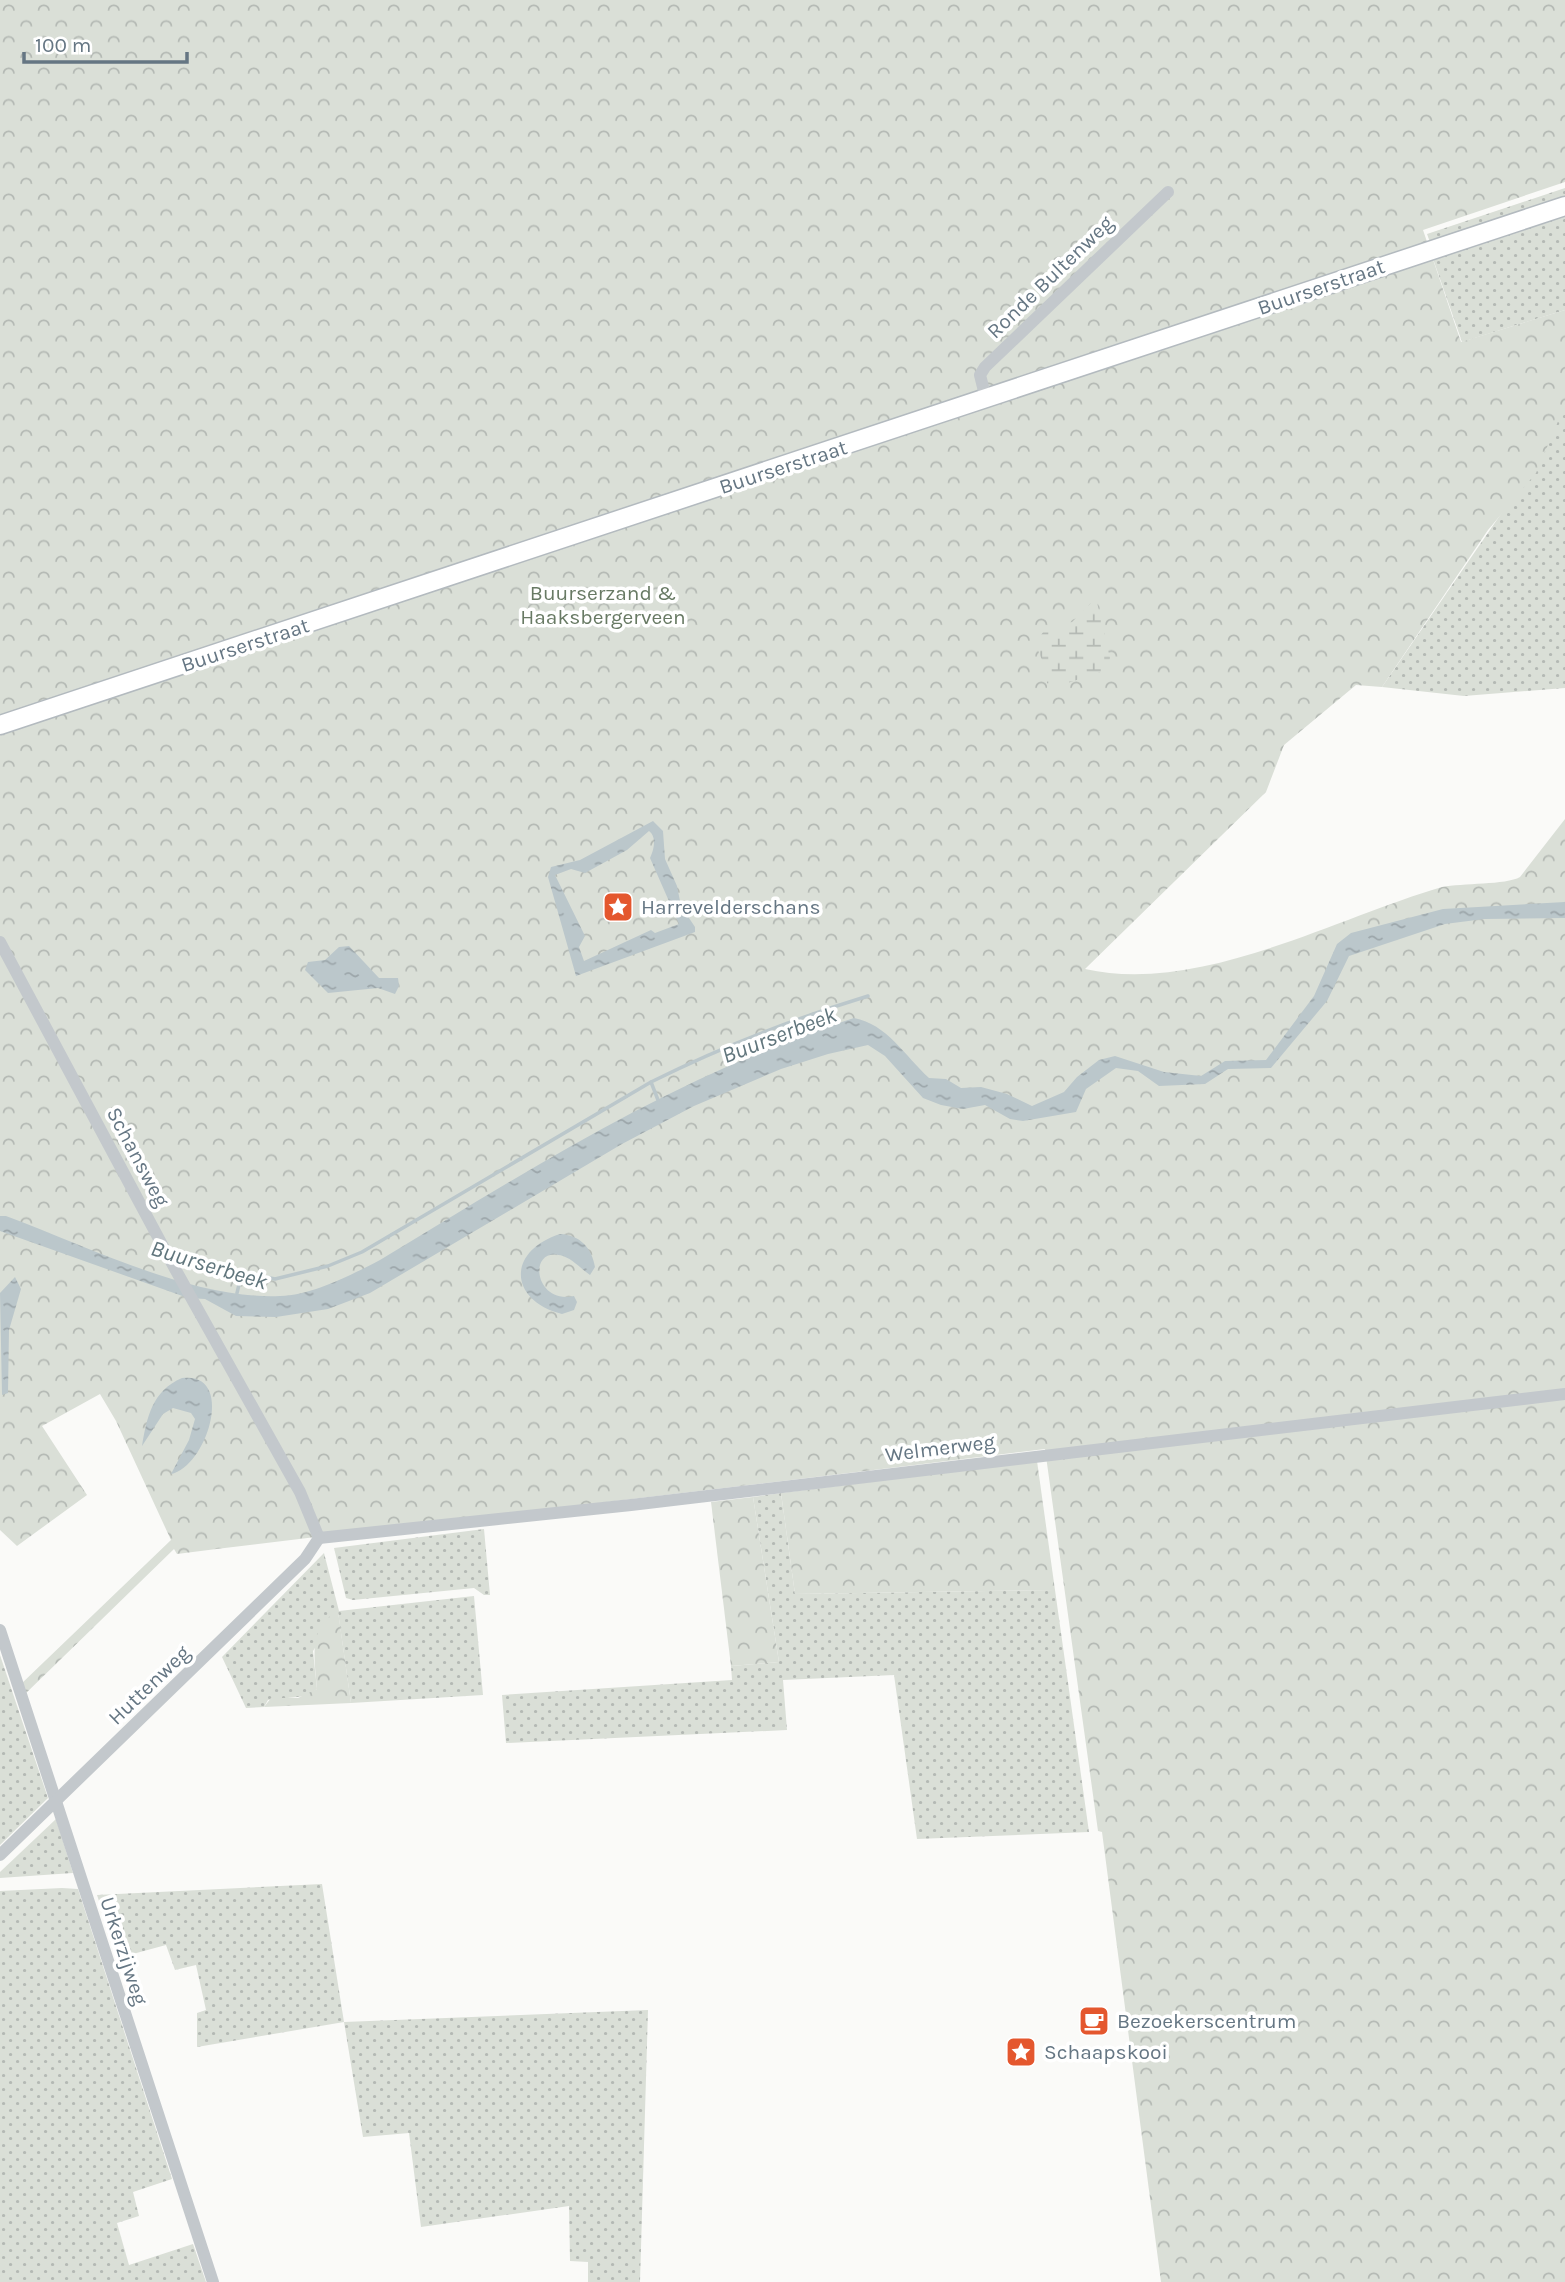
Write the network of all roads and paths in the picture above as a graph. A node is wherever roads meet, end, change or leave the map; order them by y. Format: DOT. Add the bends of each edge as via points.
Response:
graph roads {
  1 [pos="1168,192"];
  2 [pos="1565,206"];
  3 [pos="986,399"];
  4 [pos="0,726"];
  5 [pos="0,942"];
  6 [pos="1565,1394"];
  7 [pos="319,1538"];
  8 [pos="0,1630"];
  9 [pos="55,1803"];
  10 [pos="0,1855"];
  11 [pos="213,2282"];
  1 -- 3 [label="street, Ronde Bultenweg" via="985,367 980,375"];
  2 -- 3 [label="main road, Buurserstraat"];
  3 -- 4 [label="main road, Buurserstraat"];
  5 -- 7 [label="street, Schansweg" via="300,1492"];
  6 -- 7 [label="street, Welmerweg"];
  7 -- 9 [label="street, Huttenweg" via="305,1559"];
  8 -- 9 [label="street, Urkerzijweg"];
  9 -- 10 [label="street, Huttenweg"];
  9 -- 11 [label="street, Urkerzijweg"];
}
